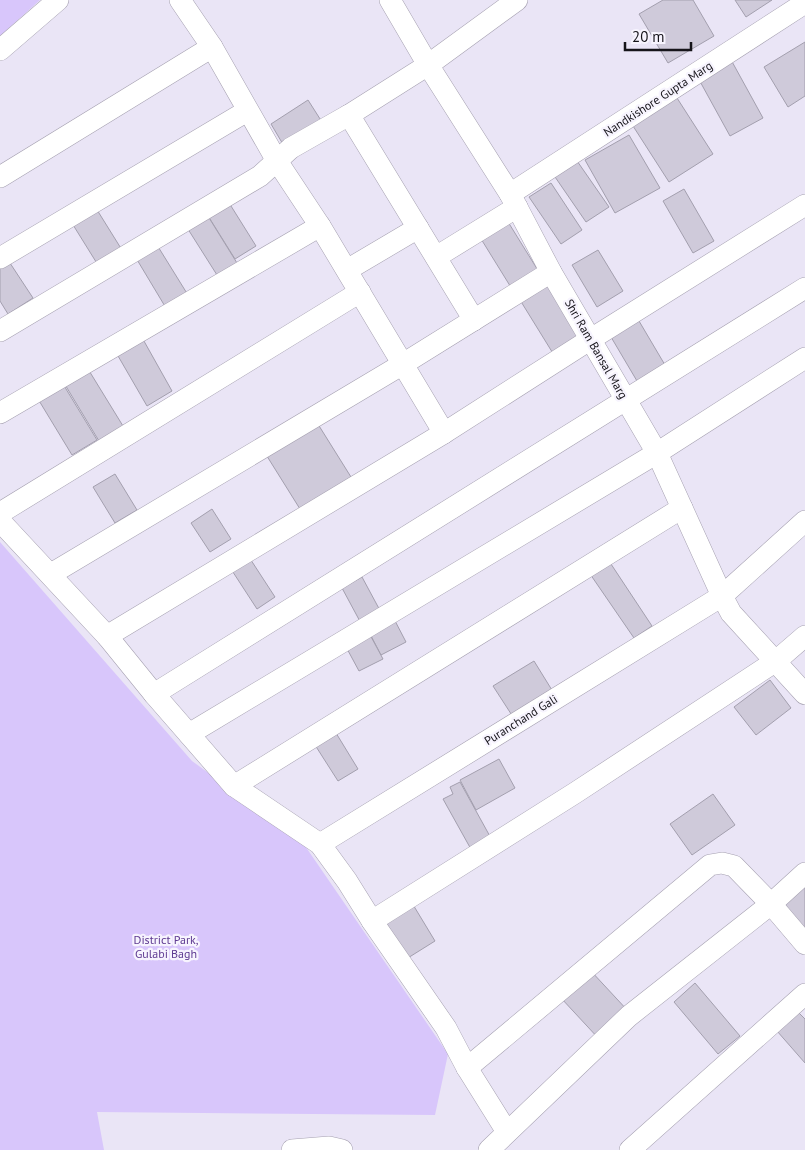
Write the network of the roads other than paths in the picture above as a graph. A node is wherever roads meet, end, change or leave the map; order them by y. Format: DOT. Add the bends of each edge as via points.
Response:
graph roads {
  1 [pos="58,0"];
  2 [pos="180,0"];
  3 [pos="390,0"];
  4 [pos="518,0"];
  5 [pos="805,3"];
  6 [pos="212,47"];
  7 [pos="0,50"];
  8 [pos="428,64"];
  9 [pos="247,111"];
  10 [pos="349,115"];
  11 [pos="277,161"];
  12 [pos="0,177"];
  13 [pos="513,200"];
  14 [pos="805,204"];
  15 [pos="320,226"];
  16 [pos="418,228"];
  17 [pos="436,257"];
  18 [pos="0,258"];
  19 [pos="347,270"];
  20 [pos="551,272"];
  21 [pos="805,288"];
  22 [pos="360,292"];
  23 [pos="474,320"];
  24 [pos="0,332"];
  25 [pos="591,339"];
  26 [pos="805,358"];
  27 [pos="404,364"];
  28 [pos="626,401"];
  29 [pos="0,414"];
  30 [pos="444,433"];
  31 [pos="657,453"];
  32 [pos="682,508"];
  33 [pos="0,513"];
  34 [pos="0,521"];
  35 [pos="805,521"];
  36 [pos="51,574"];
  37 [pos="722,596"];
  38 [pos="107,636"];
  39 [pos="805,636"];
  40 [pos="776,661"];
  41 [pos="154,694"];
  42 [pos="805,694"];
  43 [pos="189,734"];
  44 [pos="234,786"];
  45 [pos="320,844"];
  46 [pos="805,873"];
  47 [pos="771,904"];
  48 [pos="372,921"];
  49 [pos="805,944"];
  50 [pos="805,994"];
  51 [pos="467,1068"];
  52 [pos="507,1132"];
  53 [pos="292,1150"];
  54 [pos="342,1150"];
  55 [pos="489,1150"];
  56 [pos="630,1150"];
  1 -- 7 [label="street"];
  2 -- 6 [label="street"];
  3 -- 8 [label="street, Shri Ram Bansal Marg"];
  4 -- 8 [label="street"];
  5 -- 13 [label="street, Nandkishore Gupta Marg"];
  6 -- 9 [label="street"];
  6 -- 12 [label="street"];
  8 -- 10 [label="street"];
  8 -- 13 [label="street, Shri Ram Bansal Marg"];
  9 -- 11 [label="street"];
  9 -- 18 [label="street"];
  10 -- 11 [label="street" via="291,148"];
  10 -- 16 [label="street"];
  11 -- 15 [label="street"];
  11 -- 24 [label="street" via="260,176"];
  13 -- 17 [label="street, Nandkishore Gupta Marg"];
  13 -- 20 [label="street, Shri Ram Bansal Marg"];
  14 -- 25 [label="street"];
  15 -- 19 [label="street"];
  15 -- 29 [label="street"];
  16 -- 17 [label="street"];
  16 -- 19 [label="street"];
  17 -- 23 [label="street"];
  19 -- 22 [label="street"];
  20 -- 23 [label="street"];
  20 -- 25 [label="street, Shri Ram Bansal Marg"];
  21 -- 28 [label="street"];
  22 -- 27 [label="street"];
  22 -- 33 [label="street"];
  23 -- 27 [label="street"];
  25 -- 28 [label="street, Shri Ram Bansal Marg"];
  25 -- 30 [label="street"];
  26 -- 31 [label="street"];
  27 -- 30 [label="street"];
  27 -- 36 [label="street"];
  28 -- 31 [label="street, Shri Ram Bansal Marg"];
  28 -- 41 [label="street"];
  30 -- 38 [label="street"];
  31 -- 32 [label="street, Shri Ram Bansal Marg"];
  31 -- 43 [label="street"];
  32 -- 37 [label="street, Shri Ram Bansal Marg"];
  32 -- 44 [label="street"];
  34 -- 36 [label="street"];
  35 -- 37 [label="street, Puranchand Gali"];
  36 -- 38 [label="street"];
  37 -- 40 [label="street, Shri Ram Bansal Marg" via="731,613"];
  37 -- 45 [label="street, Puranchand Gali"];
  38 -- 41 [label="street"];
  39 -- 40 [label="street"];
  40 -- 42 [label="street, Shri Ram Bansal Marg"];
  40 -- 48 [label="street"];
  41 -- 43 [label="street"];
  43 -- 44 [label="street"];
  44 -- 45 [label="street"];
  45 -- 48 [label="street"];
  46 -- 47 [label="street"];
  47 -- 49 [label="street"];
  47 -- 51 [label="street" via="734,866 722,862 710,865"];
  47 -- 52 [label="street" via="629,1016"];
  48 -- 51 [label="street" via="446,1028"];
  50 -- 56 [label="street"];
  51 -- 52 [label="street"];
  52 -- 55 [label="street"];
  53 -- 54 [label="street" via="329,1147"];
}
